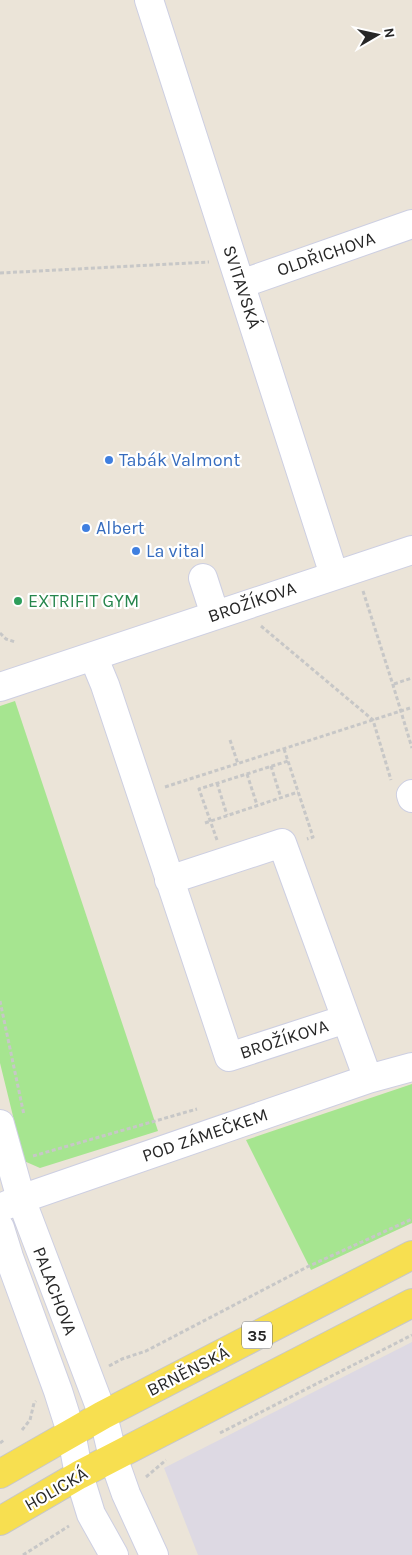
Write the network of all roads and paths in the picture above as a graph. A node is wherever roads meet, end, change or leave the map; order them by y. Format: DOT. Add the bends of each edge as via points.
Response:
graph roads {
  1 [pos="149,0"];
  2 [pos="412,224"];
  3 [pos="0,273"];
  4 [pos="237,273"];
  5 [pos="412,550"];
  6 [pos="334,575"];
  7 [pos="204,578"];
  8 [pos="362,588"];
  9 [pos="215,614"];
  10 [pos="256,622"];
  11 [pos="0,633"];
  12 [pos="15,642"];
  13 [pos="93,656"];
  14 [pos="412,678"];
  15 [pos="393,684"];
  16 [pos="0,687"];
  17 [pos="410,708"];
  18 [pos="401,711"];
  19 [pos="373,720"];
  20 [pos="230,740"];
  21 [pos="412,748"];
  22 [pos="284,749"];
  23 [pos="288,761"];
  24 [pos="238,764"];
  25 [pos="271,766"];
  26 [pos="247,774"];
  27 [pos="217,783"];
  28 [pos="298,792"];
  29 [pos="141,795"];
  30 [pos="412,796"];
  31 [pos="281,798"];
  32 [pos="257,805"];
  33 [pos="227,815"];
  34 [pos="210,821"];
  35 [pos="205,823"];
  36 [pos="284,848"];
  37 [pos="224,862"];
  38 [pos="169,880"];
  39 [pos="0,1001"];
  40 [pos="346,1019"];
  41 [pos="412,1067"];
  42 [pos="368,1079"];
  43 [pos="202,1108"];
  44 [pos="12,1121"];
  45 [pos="31,1147"];
  46 [pos="10,1203"];
  47 [pos="0,1228"];
  48 [pos="412,1256"];
  49 [pos="412,1303"];
  50 [pos="412,1335"];
  51 [pos="103,1415"];
  52 [pos="71,1432"];
  53 [pos="218,1434"];
  54 [pos="174,1456"];
  55 [pos="113,1457"];
  56 [pos="0,1474"];
  57 [pos="79,1475"];
  58 [pos="126,1494"];
  59 [pos="0,1521"];
  60 [pos="114,1555"];
  61 [pos="154,1555"];
  1 -- 4 [label="street, SVITAVSKÁ"];
  2 -- 4 [label="street, OLDŘICHOVA"];
  3 -- 4 [label="path"];
  4 -- 6 [label="street, SVITAVSKÁ"];
  5 -- 6 [label="street, BROŽÍKOVA"];
  6 -- 9 [label="street, BROŽÍKOVA"];
  7 -- 9 [label="street"];
  8 -- 15 [label="path"];
  9 -- 13 [label="street, BROŽÍKOVA"];
  10 -- 19 [label="path"];
  11 -- 12 [label="path"];
  13 -- 16 [label="street, BROŽÍKOVA"];
  13 -- 29 [label="street, BROŽÍKOVA"];
  14 -- 15 [label="path"];
  15 -- 18 [label="path"];
  17 -- 18 [label="path"];
  18 -- 19 [label="path"];
  18 -- 21 [label="path"];
  19 -- 22 [label="path"];
  19 -- 30 [label="path" via="396,800"];
  20 -- 24 [label="path"];
  22 -- 23 [label="path"];
  22 -- 24 [label="path"];
  23 -- 25 [label="path"];
  23 -- 28 [label="path"];
  24 -- 29 [label="path"];
  25 -- 26 [label="path"];
  25 -- 31 [label="path"];
  26 -- 27 [label="path"];
  26 -- 32 [label="path"];
  27 -- 33 [label="path"];
  27 -- 34 [label="path" via="199,789"];
  28 -- 31 [label="path"];
  28 -- 36 [label="path" via="313,837"];
  29 -- 38 [label="street, BROŽÍKOVA"];
  31 -- 32 [label="path"];
  32 -- 33 [label="path"];
  33 -- 34 [label="path"];
  34 -- 35 [label="path"];
  34 -- 37 [label="path"];
  36 -- 37 [label="street" via="282,844"];
  36 -- 40 [label="street, BROŽÍKOVA"];
  37 -- 38 [label="street"];
  38 -- 40 [label="street, BROŽÍKOVA" via="229,1057"];
  39 -- 44 [label="path"];
  40 -- 42 [label="street, BROŽÍKOVA"];
  41 -- 42 [label="street, POD ZÁMEČKEM"];
  42 -- 46 [label="street, POD ZÁMEČKEM"];
  43 -- 45 [label="path" via="33,1156"];
  44 -- 46 [label="street, PALACHOVA"];
  46 -- 51 [label="street, PALACHOVA"];
  47 -- 52 [label="street, PALACHOVA"];
  48 -- 51 [label="main road, BRNĚNSKÁ / 35"];
  49 -- 55 [label="main road, 35"];
  50 -- 53 [label="path"];
  51 -- 52 [label="main road, BRNĚNSKÁ / 35"];
  51 -- 55 [label="street, PALACHOVA"];
  52 -- 56 [label="main road, 35"];
  52 -- 57 [label="street, PALACHOVA"];
  54 -- 58 [label="path"];
  55 -- 57 [label="main road, HOLICKÁ / 35"];
  55 -- 58 [label="street, PALACHOVA"];
  57 -- 59 [label="main road, HOLICKÁ / 35"];
  57 -- 60 [label="street, PALACHOVA" via="91,1514"];
  58 -- 61 [label="street, PALACHOVA"];
}
